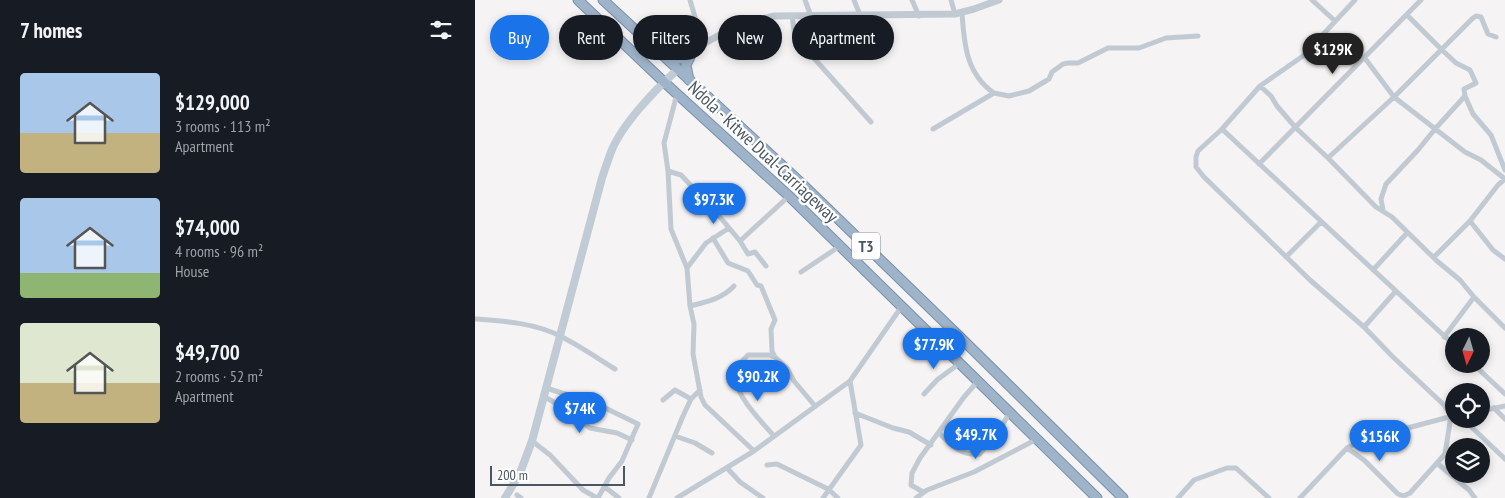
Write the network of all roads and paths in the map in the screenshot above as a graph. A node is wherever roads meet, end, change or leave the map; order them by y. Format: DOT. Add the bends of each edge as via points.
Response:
graph roads {
  1 [pos="578,0"];
  2 [pos="603,0"];
  3 [pos="690,0"];
  4 [pos="805,0"];
  5 [pos="854,0"];
  6 [pos="913,0"];
  7 [pos="951,0"];
  8 [pos="1312,0"];
  9 [pos="1355,0"];
  10 [pos="1421,0"];
  11 [pos="995,1"];
  12 [pos="959,13"];
  13 [pos="694,15"];
  14 [pos="811,15"];
  15 [pos="860,15"];
  16 [pos="1407,15"];
  17 [pos="792,16"];
  18 [pos="894,16"];
  19 [pos="919,16"];
  20 [pos="1335,21"];
  21 [pos="633,28"];
  22 [pos="1198,36"];
  23 [pos="1496,37"];
  24 [pos="708,41"];
  25 [pos="1441,49"];
  26 [pos="1363,58"];
  27 [pos="668,60"];
  28 [pos="687,60"];
  29 [pos="689,60"];
  30 [pos="816,60"];
  31 [pos="677,70"];
  32 [pos="689,80"];
  33 [pos="663,82"];
  34 [pos="1260,86"];
  35 [pos="994,93"];
  36 [pos="677,94"];
  37 [pos="1465,96"];
  38 [pos="1394,97"];
  39 [pos="871,122"];
  40 [pos="1295,128"];
  41 [pos="1435,128"];
  42 [pos="1222,129"];
  43 [pos="933,130"];
  44 [pos="1328,158"];
  45 [pos="1259,164"];
  46 [pos="668,170"];
  47 [pos="1505,170"];
  48 [pos="1505,179"];
  49 [pos="789,196"];
  50 [pos="1383,210"];
  51 [pos="1470,221"];
  52 [pos="1321,222"];
  53 [pos="729,228"];
  54 [pos="1407,233"];
  55 [pos="713,238"];
  56 [pos="740,241"];
  57 [pos="840,246"];
  58 [pos="1286,257"];
  59 [pos="1433,257"];
  60 [pos="1505,259"];
  61 [pos="766,266"];
  62 [pos="687,268"];
  63 [pos="1373,270"];
  64 [pos="801,272"];
  65 [pos="734,286"];
  66 [pos="1395,291"];
  67 [pos="1474,297"];
  68 [pos="690,306"];
  69 [pos="902,306"];
  70 [pos="475,319"];
  71 [pos="1364,327"];
  72 [pos="1505,328"];
  73 [pos="561,336"];
  74 [pos="1444,337"];
  75 [pos="775,357"];
  76 [pos="960,363"];
  77 [pos="615,369"];
  78 [pos="1483,373"];
  79 [pos="849,381"];
  80 [pos="978,381"];
  81 [pos="700,390"];
  82 [pos="545,392"];
  83 [pos="925,394"];
  84 [pos="1505,394"];
  85 [pos="691,399"];
  86 [pos="663,400"];
  87 [pos="815,406"];
  88 [pos="1445,406"];
  89 [pos="1505,406"];
  90 [pos="1494,408"];
  91 [pos="1490,409"];
  92 [pos="1010,412"];
  93 [pos="855,413"];
  94 [pos="1445,418"];
  95 [pos="1505,419"];
  96 [pos="1450,428"];
  97 [pos="1472,428"];
  98 [pos="939,433"];
  99 [pos="675,436"];
  100 [pos="774,436"];
  101 [pos="1038,438"];
  102 [pos="632,440"];
  103 [pos="532,441"];
  104 [pos="931,445"];
  105 [pos="1347,448"];
  106 [pos="754,451"];
  107 [pos="712,453"];
  108 [pos="1505,460"];
  109 [pos="1438,464"];
  110 [pos="767,465"];
  111 [pos="727,468"];
  112 [pos="605,487"];
  113 [pos="828,489"];
  114 [pos="751,490"];
  115 [pos="923,492"];
  116 [pos="1403,497"];
  117 [pos="505,498"];
  118 [pos="597,498"];
  119 [pos="619,498"];
  120 [pos="649,498"];
  121 [pos="677,498"];
  122 [pos="749,498"];
  123 [pos="763,498"];
  124 [pos="823,498"];
  125 [pos="838,498"];
  126 [pos="916,498"];
  127 [pos="1097,498"];
  128 [pos="1123,498"];
  129 [pos="1178,498"];
  130 [pos="1269,498"];
  131 [pos="1300,498"];
  132 [pos="1475,498"];
  1 -- 33 [label="highway, Ndola - Kitwe Dual-Carriageway / T3"];
  2 -- 21 [label="highway, Ndola - Kitwe Dual-Carriageway / T3"];
  3 -- 13 [label="street"];
  4 -- 14 [label="street"];
  5 -- 15 [label="street"];
  6 -- 19 [label="street"];
  7 -- 12 [label="street"];
  8 -- 20 [label="street"];
  9 -- 20 [label="street"];
  10 -- 16 [label="street"];
  11 -- 12 [label="street"];
  12 -- 19 [label="street"];
  12 -- 35 [label="street" via="968,61 980,81"];
  16 -- 25 [label="street"];
  16 -- 26 [label="street"];
  17 -- 24 [label="street" via="774,16 735,27"];
  18 -- 19 [label="street"];
  20 -- 34 [label="street" via="1303,56"];
  22 -- 35 [label="street" via="1166,38 1139,48 1108,48 1077,63 1063,64 1052,72 1049,79 1029,91 1009,96"];
  23 -- 25 [label="street" via="1488,34 1482,18 1476,16"];
  25 -- 37 [label="street" via="1470,70 1476,83 1465,89"];
  25 -- 38 [label="street"];
  26 -- 38 [label="street"];
  26 -- 40 [label="street"];
  27 -- 31 [label="highway, Ndola - Kitwe Dual-Carriageway / T3"];
  28 -- 31 [label="street"];
  29 -- 32 [label="highway"];
  30 -- 39 [label="street"];
  31 -- 32 [label="highway, Ndola - Kitwe Dual-Carriageway / T3"];
  31 -- 33 [label="main road"];
  32 -- 128 [label="highway, Ndola - Kitwe Dual-Carriageway / T3" via="799,181"];
  33 -- 36 [label="highway, Ndola - Kitwe Dual-Carriageway / T3"];
  33 -- 73 [label="main road" via="619,136 611,151"];
  34 -- 40 [label="street"];
  34 -- 42 [label="street"];
  35 -- 43 [label="street"];
  36 -- 46 [label="street" via="664,141"];
  36 -- 49 [label="highway, Ndola - Kitwe Dual-Carriageway / T3"];
  37 -- 41 [label="street"];
  37 -- 47 [label="street" via="1473,114 1491,135"];
  38 -- 41 [label="street"];
  38 -- 44 [label="street"];
  40 -- 44 [label="street"];
  40 -- 45 [label="street"];
  41 -- 48 [label="street"];
  41 -- 50 [label="street" via="1386,184 1381,199"];
  42 -- 45 [label="street"];
  42 -- 58 [label="street" via="1198,151 1196,168"];
  44 -- 50 [label="street" via="1376,207"];
  45 -- 52 [label="street"];
  46 -- 53 [label="street" via="681,175"];
  46 -- 62 [label="street" via="671,229"];
  48 -- 51 [label="street"];
  49 -- 56 [label="street"];
  49 -- 57 [label="highway, Ndola - Kitwe Dual-Carriageway / T3"];
  50 -- 54 [label="street"];
  51 -- 59 [label="street"];
  51 -- 60 [label="street" via="1493,250"];
  52 -- 58 [label="street"];
  52 -- 63 [label="street"];
  53 -- 55 [label="street"];
  53 -- 56 [label="street"];
  54 -- 59 [label="street"];
  54 -- 63 [label="street"];
  55 -- 62 [label="street"];
  55 -- 75 [label="street" via="728,263 748,271 761,286 775,320 770,335"];
  56 -- 61 [label="street" via="748,254 755,252"];
  57 -- 64 [label="street"];
  57 -- 69 [label="highway, Ndola - Kitwe Dual-Carriageway / T3"];
  58 -- 71 [label="street"];
  59 -- 67 [label="street" via="1461,280"];
  62 -- 68 [label="street"];
  63 -- 66 [label="street"];
  65 -- 68 [label="street" via="728,293"];
  66 -- 71 [label="street"];
  66 -- 74 [label="street"];
  67 -- 72 [label="street"];
  67 -- 74 [label="street"];
  68 -- 81 [label="street" via="695,324 693,354"];
  69 -- 76 [label="highway, Ndola - Kitwe Dual-Carriageway / T3"];
  69 -- 79 [label="street"];
  70 -- 73 [label="street" via="500,320"];
  71 -- 88 [label="street"];
  73 -- 77 [label="street"];
  73 -- 82 [label="main road"];
  75 -- 87 [label="street"];
  75 -- 100 [label="street" via="748,355 732,372 738,390 751,410"];
  76 -- 80 [label="highway, Ndola - Kitwe Dual-Carriageway / T3"];
  76 -- 83 [label="street" via="937,380"];
  78 -- 84 [label="street"];
  79 -- 87 [label="street"];
  79 -- 93 [label="street"];
  80 -- 92 [label="highway, Ndola - Kitwe Dual-Carriageway / T3"];
  80 -- 98 [label="street"];
  81 -- 85 [label="street"];
  81 -- 106 [label="street" via="705,406"];
  82 -- 102 [label="street" via="590,428 617,433"];
  82 -- 102 [label="street" via="597,404 637,424"];
  82 -- 103 [label="main road"];
  85 -- 86 [label="street" via="675,390"];
  85 -- 99 [label="street"];
  87 -- 100 [label="street"];
  89 -- 90 [label="street"];
  90 -- 91 [label="street"];
  90 -- 95 [label="street"];
  92 -- 98 [label="street" via="980,454 957,450"];
  92 -- 101 [label="highway, Ndola - Kitwe Dual-Carriageway / T3"];
  93 -- 104 [label="street" via="900,428"];
  93 -- 113 [label="street" via="861,445"];
  94 -- 105 [label="street" via="1362,440"];
  96 -- 109 [label="street" via="1447,450"];
  97 -- 108 [label="street"];
  98 -- 104 [label="street"];
  99 -- 107 [label="street"];
  99 -- 120 [label="street"];
  100 -- 106 [label="street"];
  101 -- 115 [label="street" via="974,472"];
  101 -- 127 [label="highway, Ndola - Kitwe Dual-Carriageway / T3"];
  102 -- 112 [label="street"];
  103 -- 117 [label="main road" via="520,473"];
  103 -- 118 [label="street" via="583,490"];
  104 -- 115 [label="street" via="911,480 913,486"];
  105 -- 116 [label="street"];
  105 -- 131 [label="street"];
  106 -- 111 [label="street"];
  109 -- 116 [label="street"];
  109 -- 132 [label="street"];
  110 -- 113 [label="street" via="777,464"];
  111 -- 114 [label="street"];
  111 -- 121 [label="street"];
  112 -- 118 [label="street"];
  112 -- 119 [label="street"];
  113 -- 124 [label="street"];
  113 -- 125 [label="street"];
  114 -- 122 [label="street"];
  114 -- 123 [label="street"];
  115 -- 126 [label="street"];
  129 -- 130 [label="street" via="1194,480 1227,468 1236,468"];
}
